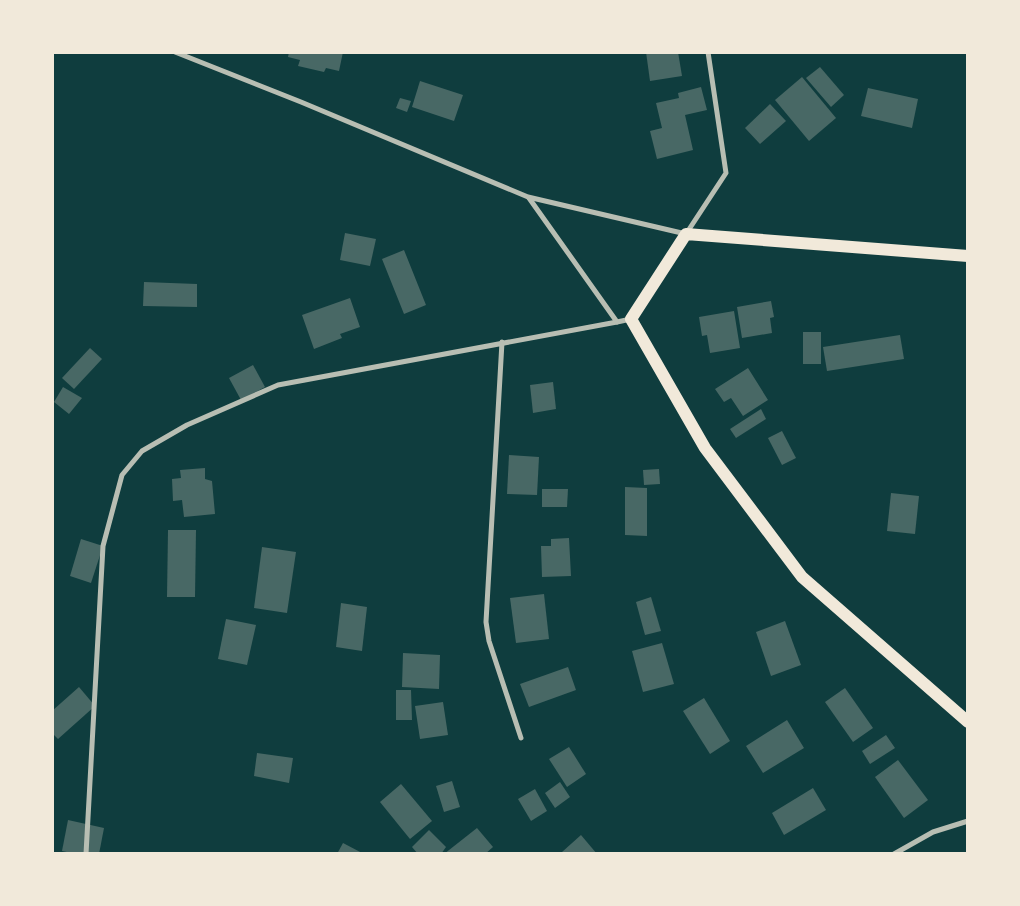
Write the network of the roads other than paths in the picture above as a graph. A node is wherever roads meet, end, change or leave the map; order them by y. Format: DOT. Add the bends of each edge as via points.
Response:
graph roads {
  1 [pos="175,52"];
  2 [pos="708,52"];
  3 [pos="528,198"];
  4 [pos="686,234"];
  5 [pos="968,256"];
  6 [pos="631,319"];
  7 [pos="617,322"];
  8 [pos="502,342"];
  9 [pos="968,722"];
  10 [pos="521,738"];
  11 [pos="968,821"];
  12 [pos="86,854"];
  13 [pos="894,854"];
  1 -- 3 [label="street"];
  2 -- 4 [label="street" via="726,172"];
  3 -- 4 [label="street"];
  3 -- 7 [label="street"];
  4 -- 5 [label="main road"];
  4 -- 6 [label="main road"];
  6 -- 7 [label="street"];
  6 -- 9 [label="main road" via="705,448 802,577"];
  7 -- 8 [label="street"];
  8 -- 10 [label="street" via="486,622"];
  8 -- 12 [label="street" via="278,385 187,425 142,451 122,475 102,554"];
  11 -- 13 [label="street" via="933,832"];
}
